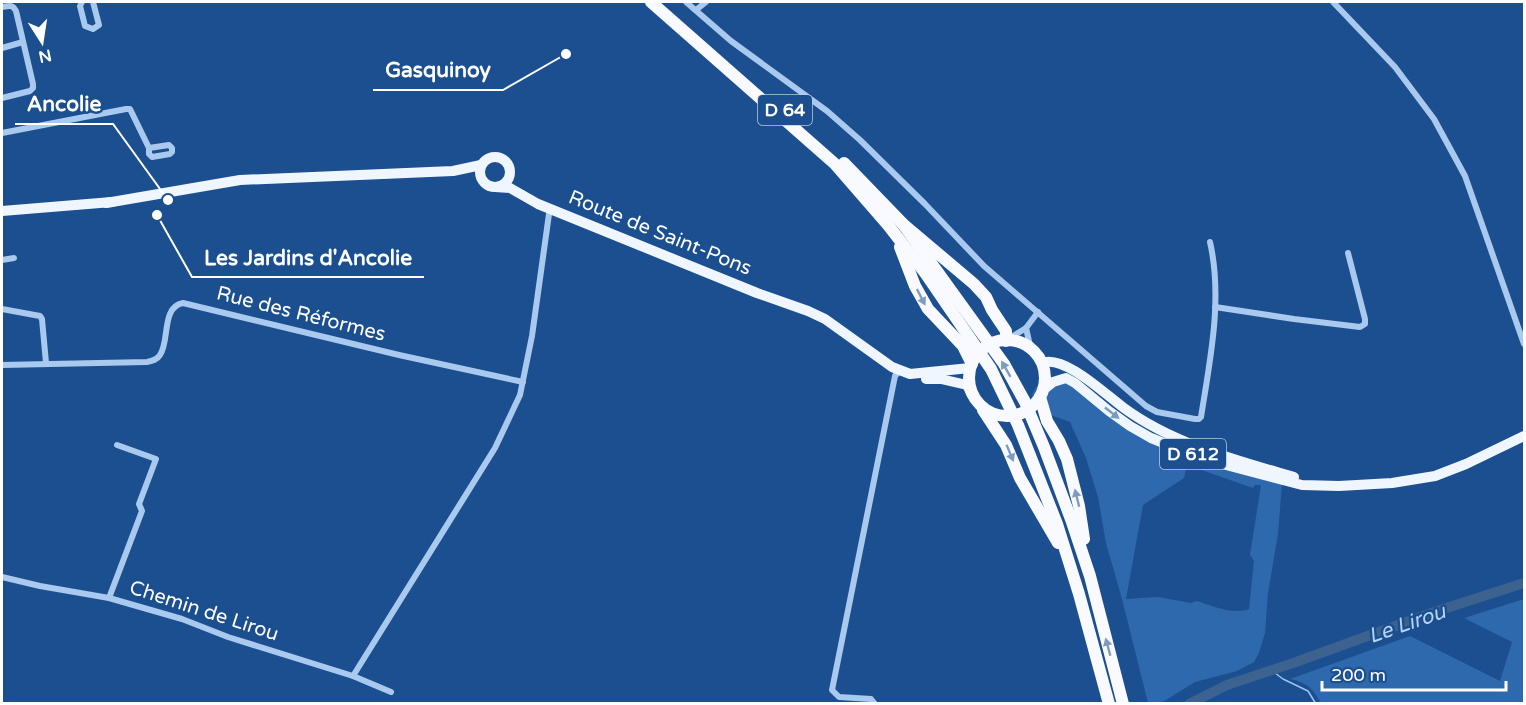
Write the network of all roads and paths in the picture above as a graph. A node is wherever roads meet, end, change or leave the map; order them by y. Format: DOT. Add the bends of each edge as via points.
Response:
graph roads {
  1 [pos="82,2"];
  2 [pos="93,2"];
  3 [pos="651,2"];
  4 [pos="662,2"];
  5 [pos="686,2"];
  6 [pos="706,2"];
  7 [pos="1333,2"];
  8 [pos="2,7"];
  9 [pos="696,10"];
  10 [pos="23,42"];
  11 [pos="2,48"];
  12 [pos="2,98"];
  13 [pos="2,133"];
  14 [pos="149,148"];
  15 [pos="481,165"];
  16 [pos="453,171"];
  17 [pos="510,174"];
  18 [pos="482,179"];
  19 [pos="495,187"];
  20 [pos="550,208"];
  21 [pos="2,211"];
  22 [pos="903,224"];
  23 [pos="888,225"];
  24 [pos="1210,242"];
  25 [pos="1348,254"];
  26 [pos="14,258"];
  27 [pos="2,260"];
  28 [pos="1215,307"];
  29 [pos="2,309"];
  30 [pos="1038,312"];
  31 [pos="1026,328"];
  32 [pos="1007,341"];
  33 [pos="1524,344"];
  34 [pos="1031,350"];
  35 [pos="46,363"];
  36 [pos="1042,363"];
  37 [pos="972,364"];
  38 [pos="2,365"];
  39 [pos="898,373"];
  40 [pos="523,382"];
  41 [pos="1039,397"];
  42 [pos="975,400"];
  43 [pos="1524,436"];
  44 [pos="117,445"];
  45 [pos="1339,486"];
  46 [pos="1090,576"];
  47 [pos="2,577"];
  48 [pos="1079,594"];
  49 [pos="109,598"];
  50 [pos="353,676"];
  51 [pos="391,692"];
  52 [pos="875,704"];
  53 [pos="1109,704"];
  54 [pos="1123,704"];
  1 -- 2 [label="street" via="85,26 93,29 99,24"];
  3 -- 23 [label="highway, D 64" via="835,164"];
  4 -- 22 [label="highway, D 64" via="840,158"];
  5 -- 9 [label="street"];
  6 -- 9 [label="street"];
  7 -- 33 [label="street" via="1395,67 1434,120 1465,176"];
  8 -- 10 [label="street" via="10,5 16,11"];
  9 -- 30 [label="street" via="860,140 984,266"];
  10 -- 11 [label="street"];
  10 -- 12 [label="street" via="33,88"];
  13 -- 14 [label="street" via="130,109"];
  15 -- 16 [label="main road"];
  15 -- 17 [label="main road" via="494,156 501,158 509,164"];
  15 -- 18 [label="main road"];
  16 -- 18 [label="main road"];
  16 -- 21 [label="main road" via="240,180 106,203"];
  17 -- 19 [label="main road" via="508,181"];
  17 -- 20 [label="main road, Route de Saint-Pons" via="517,184"];
  18 -- 19 [label="main road"];
  19 -- 20 [label="main road, Route de Saint-Pons" via="510,188"];
  20 -- 39 [label="main road, Route de Saint-Pons" via="825,319"];
  20 -- 40 [label="street"];
  22 -- 32 [label="highway, D 64" via="986,297 1006,331"];
  46 -- 22 [label="highway, one-way" via="1025,402 1004,364"];
  23 -- 37 [label="highway, D 64, one-way" via="928,309 963,346"];
  23 -- 48 [label="highway" via="991,369 1031,455"];
  24 -- 28 [label="street"];
  25 -- 28 [label="street" via="1365,319 1359,327"];
  26 -- 27 [label="street"];
  28 -- 30 [label="street" via="1198,419 1157,412 1146,406"];
  29 -- 35 [label="street" via="40,316"];
  30 -- 31 [label="street"];
  31 -- 32 [label="street"];
  31 -- 34 [label="street"];
  32 -- 34 [label="highway"];
  32 -- 37 [label="highway" via="986,347"];
  34 -- 36 [label="highway"];
  35 -- 38 [label="street, Rue des Réformes"];
  35 -- 40 [label="street, Rue des Réformes" via="153,361 162,353 172,308 183,303"];
  36 -- 41 [label="highway" via="1045,381"];
  36 -- 45 [label="main road, D 612" via="1055,362 1074,370 1144,422 1169,435 1293,477"];
  37 -- 39 [label="main road, Route de Saint-Pons"];
  37 -- 42 [label="highway" via="969,386"];
  39 -- 42 [label="main road, Route de Saint-Pons" via="907,378 967,385"];
  39 -- 52 [label="street" via="832,690 839,697 871,699"];
  40 -- 50 [label="street" via="495,448"];
  41 -- 42 [label="highway" via="1027,410 1007,416 987,411"];
  41 -- 45 [label="main road, D 612, one-way" via="1053,382 1066,378 1130,426 1171,446 1302,485"];
  46 -- 41 [label="highway, one-way" via="1079,506 1066,459"];
  42 -- 48 [label="highway, one-way" via="1006,445 1020,478 1064,554"];
  43 -- 45 [label="main road, D 612" via="1435,476"];
  44 -- 49 [label="street" via="156,459 139,504 142,511"];
  54 -- 46 [label="highway, one-way"];
  47 -- 49 [label="street, Chemin de Lirou"];
  48 -- 53 [label="highway"];
  49 -- 50 [label="street, Chemin de Lirou"];
  50 -- 51 [label="street, Chemin de Lirou"];
}
